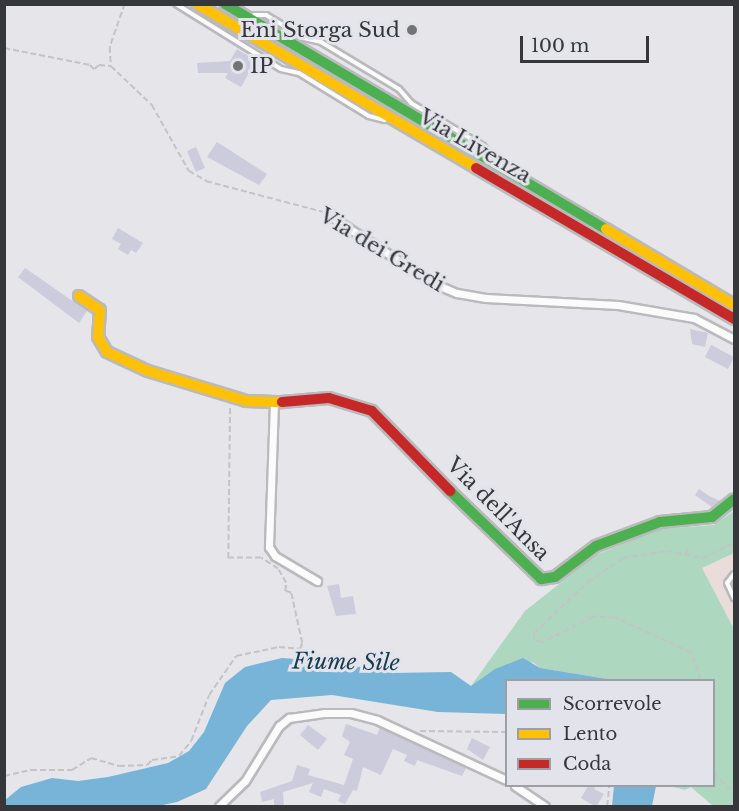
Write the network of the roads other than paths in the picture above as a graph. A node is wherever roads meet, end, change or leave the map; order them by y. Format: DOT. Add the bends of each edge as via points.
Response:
graph roads {
  1 [pos="176,4"];
  2 [pos="197,4"];
  3 [pos="225,4"];
  4 [pos="244,16"];
  5 [pos="401,125"];
  6 [pos="504,170"];
  7 [pos="330,216"];
  8 [pos="79,296"];
  9 [pos="734,305"];
  10 [pos="735,319"];
  11 [pos="735,339"];
  12 [pos="274,403"];
  13 [pos="735,499"];
  14 [pos="735,574"];
  15 [pos="317,581"];
  16 [pos="735,598"];
  17 [pos="505,779"];
  18 [pos="517,787"];
  19 [pos="535,798"];
  20 [pos="219,807"];
  21 [pos="529,807"];
  22 [pos="545,807"];
  1 -- 5 [label="lane" via="281,69 299,73 369,116"];
  2 -- 5 [label="main road, Via Livenza"];
  3 -- 4 [label="main road, Via Livenza"];
  4 -- 6 [label="main road, Via Livenza"];
  4 -- 6 [label="lane" via="266,15 304,38 321,42 483,146"];
  5 -- 10 [label="main road, Via Livenza"];
  6 -- 9 [label="main road, Via Livenza"];
  7 -- 11 [label="street, Via dei Gredi" via="421,276 458,293 618,305 694,318"];
  8 -- 12 [label="main road, Via dell'Ansa" via="100,310 98,337 107,352 148,371 229,396"];
  12 -- 13 [label="main road, Via dell'Ansa" via="329,398 372,411 541,579 555,577 596,546 660,522 712,517"];
  12 -- 15 [label="street" via="269,547 275,556"];
  14 -- 16 [label="lane" via="727,583"];
  17 -- 20 [label="street" via="402,730 351,713 290,718 272,736 244,782"];
  18 -- 19 [label="street"];
  19 -- 21 [label="street"];
  19 -- 22 [label="street"];
}
